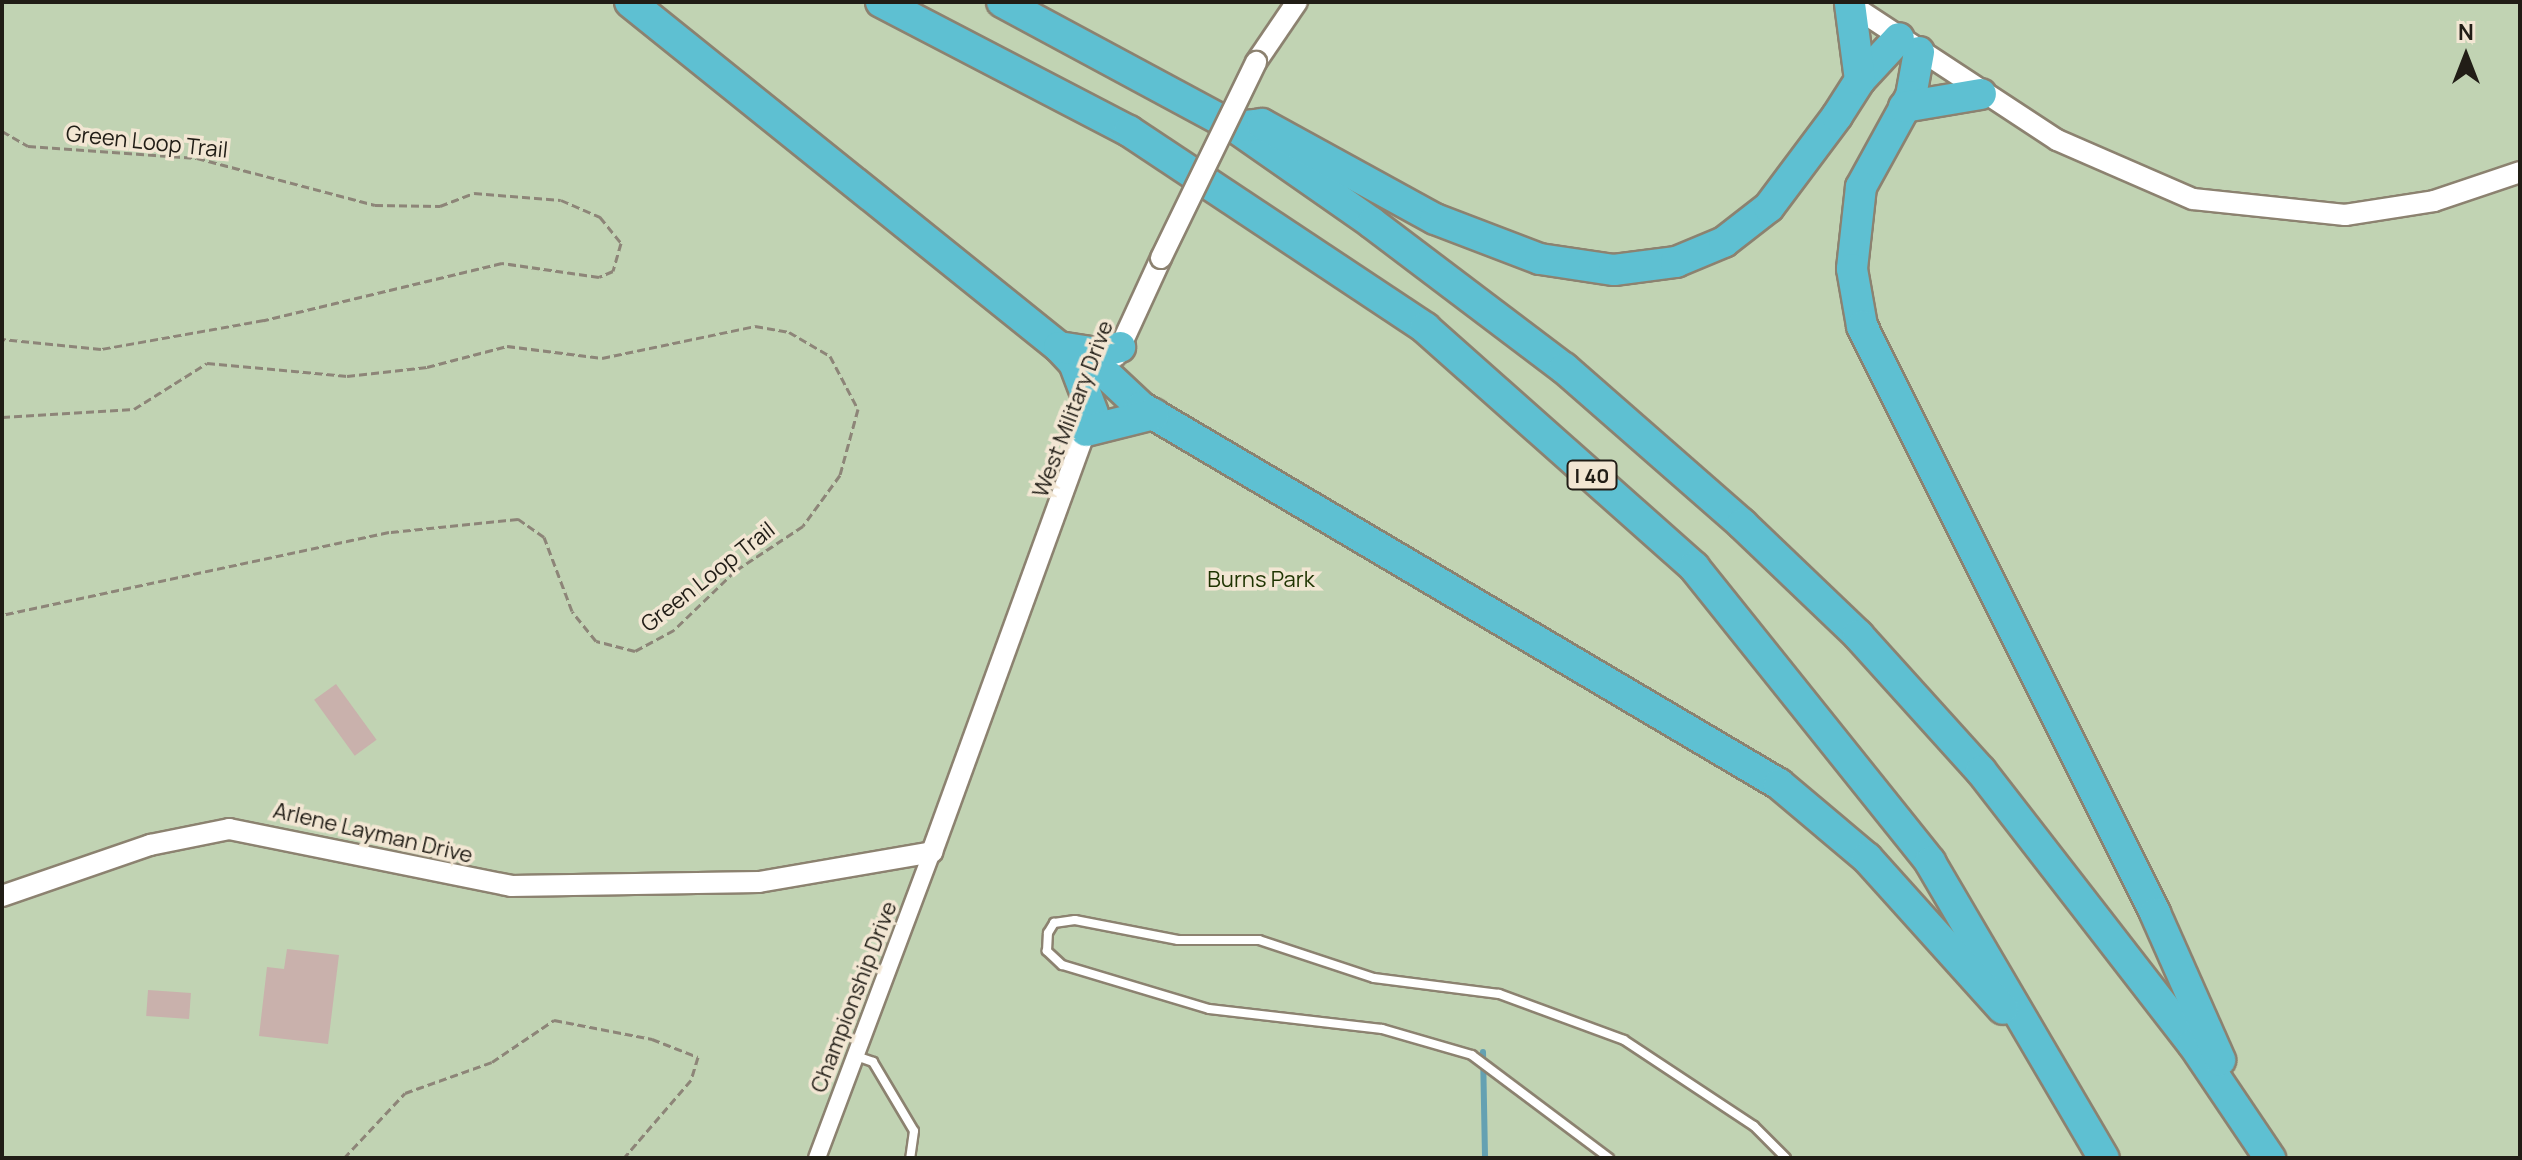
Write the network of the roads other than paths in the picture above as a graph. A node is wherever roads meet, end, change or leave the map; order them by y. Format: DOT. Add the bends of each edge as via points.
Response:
graph roads {
  1 [pos="630,2"];
  2 [pos="881,2"];
  3 [pos="1002,2"];
  4 [pos="1297,2"];
  5 [pos="1848,3"];
  6 [pos="1909,45"];
  7 [pos="1860,80"];
  8 [pos="1981,94"];
  9 [pos="1904,107"];
  10 [pos="1236,128"];
  11 [pos="2520,172"];
  12 [pos="1059,347"];
  13 [pos="1120,347"];
  14 [pos="1108,376"];
  15 [pos="1154,414"];
  16 [pos="1089,422"];
  17 [pos="932,852"];
  18 [pos="2,896"];
  19 [pos="2039,1048"];
  20 [pos="856,1056"];
  21 [pos="2249,1124"];
  22 [pos="817,1158"];
  23 [pos="910,1158"];
  24 [pos="1609,1158"];
  25 [pos="1786,1158"];
  26 [pos="2104,1158"];
  27 [pos="2270,1158"];
  1 -- 12 [label="highway"];
  2 -- 19 [label="highway, I 40" via="1129,131 1425,328 1694,567 1823,720 1930,862"];
  3 -- 10 [label="highway"];
  4 -- 13 [label="street, West Military Drive, bridge" via="1256,62"];
  5 -- 6 [label="street"];
  5 -- 7 [label="highway"];
  6 -- 7 [label="highway"];
  6 -- 8 [label="street"];
  6 -- 9 [label="highway"];
  7 -- 10 [label="highway" via="1769,207 1699,254 1644,268 1540,259 1435,219 1262,124"];
  8 -- 9 [label="highway"];
  8 -- 11 [label="street" via="2134,178 2242,210 2345,215 2398,209"];
  9 -- 21 [label="highway" via="1870,160 1854,222 1862,326 2155,913"];
  10 -- 21 [label="highway" via="1564,368 1813,590 2035,836"];
  12 -- 13 [label="highway" via="1098,353"];
  12 -- 16 [label="highway" via="1074,363"];
  13 -- 14 [label="street, West Military Drive"];
  14 -- 15 [label="highway"];
  14 -- 16 [label="street, West Military Drive"];
  15 -- 16 [label="highway"];
  15 -- 19 [label="highway" via="1779,784 1867,858"];
  16 -- 17 [label="street, West Military Drive"];
  17 -- 18 [label="street, Arlene Layman Drive" via="759,882 511,886 229,829 150,845"];
  17 -- 20 [label="street, Championship Drive"];
  19 -- 26 [label="highway, I 40"];
  20 -- 22 [label="street, Championship Drive"];
  20 -- 23 [label="lane" via="873,1062 914,1131"];
  21 -- 27 [label="highway"];
  24 -- 25 [label="lane" via="1570,1136 1492,1064 1472,1055 1382,1029 1209,1009 1062,965 1047,951 1048,933 1054,923 1075,920 1178,940 1259,940 1374,978 1499,994 1624,1040 1754,1126"];
}
